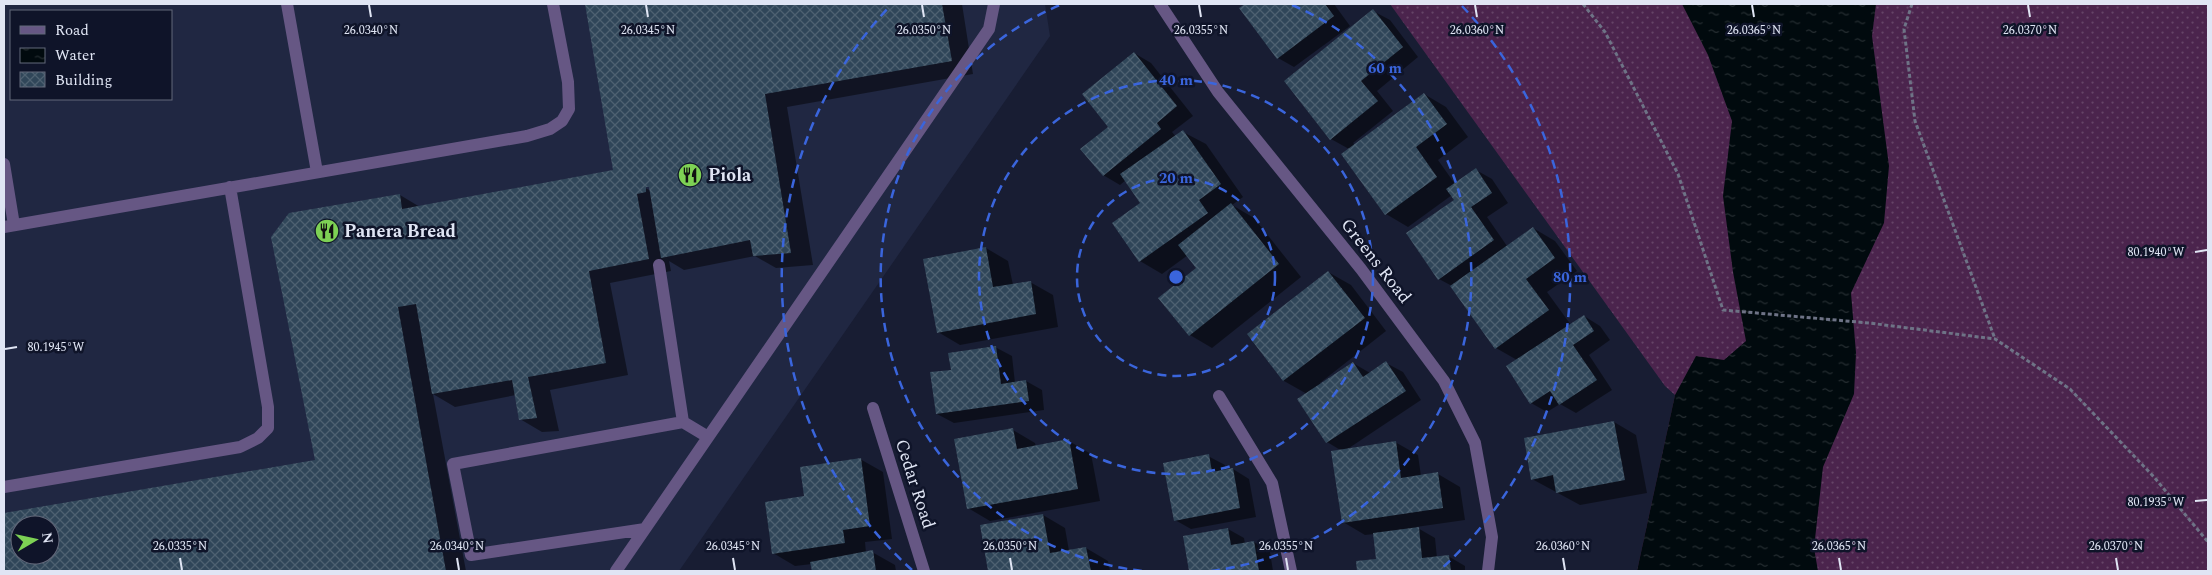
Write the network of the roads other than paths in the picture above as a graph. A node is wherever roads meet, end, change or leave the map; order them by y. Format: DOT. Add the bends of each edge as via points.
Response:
graph roads {
  1 [pos="287,4"];
  2 [pos="553,4"];
  3 [pos="994,4"];
  4 [pos="1160,4"];
  5 [pos="4,164"];
  6 [pos="317,172"];
  7 [pos="230,187"];
  8 [pos="9,226"];
  9 [pos="658,265"];
  10 [pos="1219,396"];
  11 [pos="873,408"];
  12 [pos="683,422"];
  13 [pos="708,436"];
  14 [pos="4,487"];
  15 [pos="645,529"];
  16 [pos="616,571"];
  17 [pos="924,571"];
  18 [pos="1291,571"];
  19 [pos="1488,571"];
  1 -- 6 [label="street"];
  2 -- 6 [label="street" via="568,82 569,109 562,120 550,129 527,136"];
  3 -- 13 [label="street" via="989,29"];
  4 -- 19 [label="street, Greens Road" via="1218,92 1361,269 1444,380 1475,443 1492,537"];
  5 -- 8 [label="street"];
  6 -- 7 [label="street"];
  7 -- 8 [label="street"];
  7 -- 14 [label="street" via="268,407 268,428 258,438 240,447"];
  9 -- 12 [label="street"];
  10 -- 18 [label="street" via="1272,483"];
  11 -- 17 [label="street, Cedar Road"];
  12 -- 13 [label="street"];
  12 -- 15 [label="street" via="454,464 471,555"];
  13 -- 15 [label="street"];
  15 -- 16 [label="street"];
}
